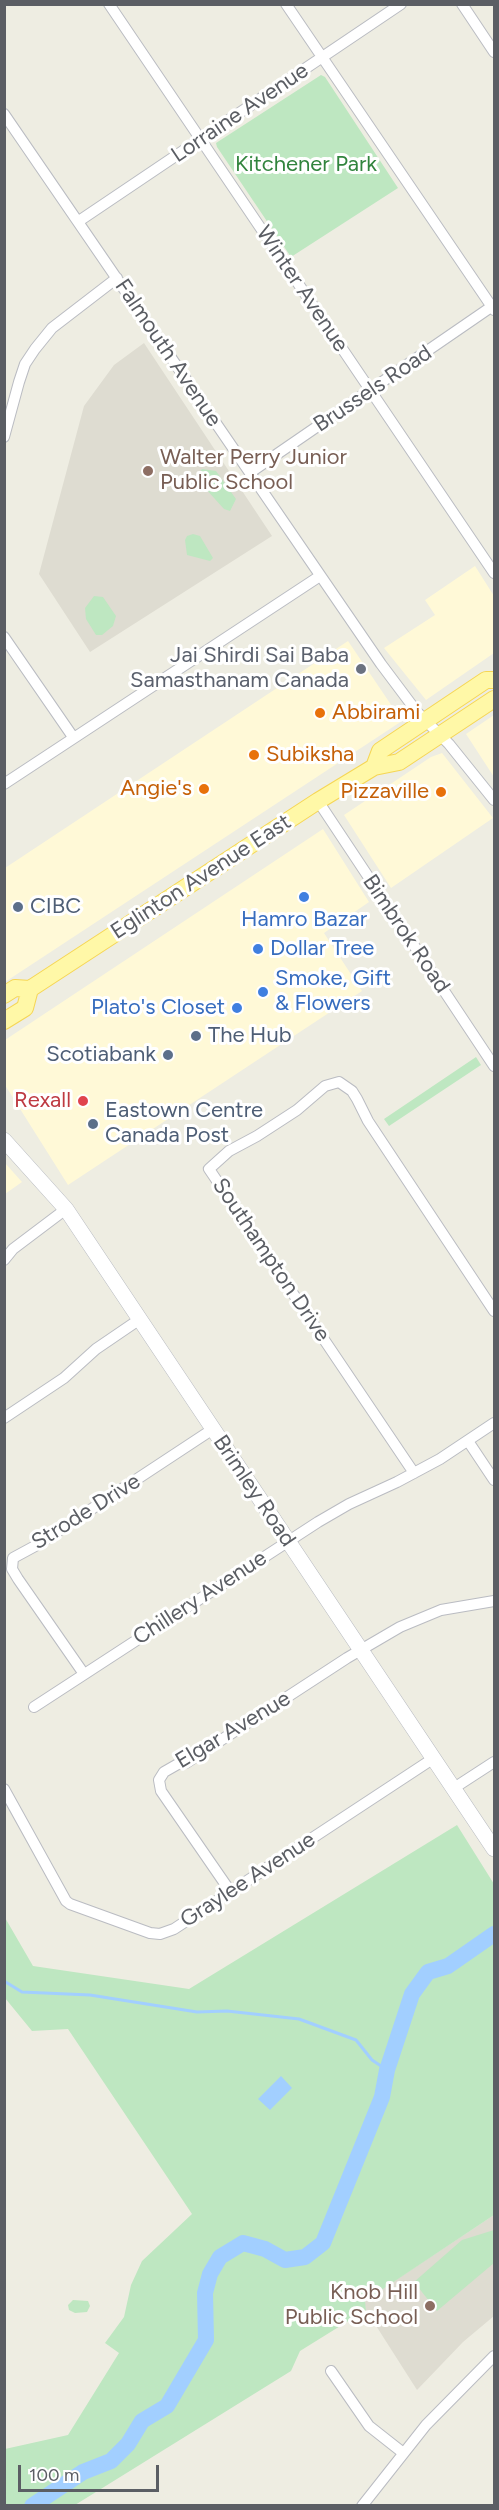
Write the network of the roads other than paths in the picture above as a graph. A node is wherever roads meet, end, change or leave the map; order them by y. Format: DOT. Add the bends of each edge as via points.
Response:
graph roads {
  1 [pos="109,4"];
  2 [pos="286,4"];
  3 [pos="401,4"];
  4 [pos="462,4"];
  5 [pos="495,52"];
  6 [pos="322,58"];
  7 [pos="4,114"];
  8 [pos="200,139"];
  9 [pos="78,221"];
  10 [pos="117,278"];
  11 [pos="494,307"];
  12 [pos="372,390"];
  13 [pos="4,437"];
  14 [pos="251,472"];
  15 [pos="495,573"];
  16 [pos="320,576"];
  17 [pos="4,637"];
  18 [pos="495,680"];
  19 [pos="495,699"];
  20 [pos="426,720"];
  21 [pos="440,735"];
  22 [pos="73,737"];
  23 [pos="374,767"];
  24 [pos="4,784"];
  25 [pos="495,800"];
  26 [pos="318,801"];
  27 [pos="30,989"];
  28 [pos="4,995"];
  29 [pos="4,1021"];
  30 [pos="495,1066"];
  31 [pos="4,1140"];
  32 [pos="66,1209"];
  33 [pos="4,1260"];
  34 [pos="495,1311"];
  35 [pos="140,1319"];
  36 [pos="4,1418"];
  37 [pos="495,1423"];
  38 [pos="213,1429"];
  39 [pos="468,1441"];
  40 [pos="414,1473"];
  41 [pos="495,1480"];
  42 [pos="288,1541"];
  43 [pos="495,1601"];
  44 [pos="361,1649"];
  45 [pos="84,1674"];
  46 [pos="34,1707"];
  47 [pos="434,1758"];
  48 [pos="495,1762"];
  49 [pos="454,1788"];
  50 [pos="4,1789"];
  51 [pos="495,1849"];
  52 [pos="230,1891"];
  53 [pos="495,2356"];
  54 [pos="331,2371"];
  55 [pos="402,2452"];
  56 [pos="362,2505"];
  1 -- 8 [label="street, Winter Avenue"];
  2 -- 6 [label="street"];
  3 -- 6 [label="street, Lorraine Avenue"];
  4 -- 5 [label="street"];
  6 -- 8 [label="street, Lorraine Avenue"];
  6 -- 11 [label="street"];
  7 -- 9 [label="street, Falmouth Avenue"];
  8 -- 9 [label="street, Lorraine Avenue"];
  8 -- 12 [label="street, Winter Avenue"];
  9 -- 10 [label="street, Falmouth Avenue"];
  10 -- 13 [label="street" via="52,328 35,349 22,373"];
  10 -- 14 [label="street, Falmouth Avenue"];
  11 -- 12 [label="street, Brussels Road"];
  12 -- 14 [label="street, Brussels Road"];
  12 -- 15 [label="street, Winter Avenue"];
  14 -- 16 [label="street, Falmouth Avenue"];
  16 -- 20 [label="street, Falmouth Avenue" via="381,664"];
  16 -- 22 [label="street"];
  17 -- 22 [label="street"];
  18 -- 20 [label="main road, Eglinton Avenue East" via="486,680"];
  19 -- 21 [label="main road, Eglinton Avenue East"];
  20 -- 21 [label="street, Falmouth Avenue"];
  20 -- 23 [label="main road, Eglinton Avenue East" via="380,751"];
  21 -- 23 [label="main road, Eglinton Avenue East" via="399,762"];
  21 -- 25 [label="street, Falmouth Avenue"];
  22 -- 24 [label="street"];
  23 -- 26 [label="main road, Eglinton Avenue East"];
  26 -- 27 [label="main road, Eglinton Avenue East"];
  26 -- 30 [label="street, Bimbrok Road"];
  27 -- 28 [label="main road, Eglinton Avenue East" via="15,988"];
  27 -- 29 [label="main road, Eglinton Avenue East" via="25,1008"];
  31 -- 32 [label="main road, Brimley Road"];
  32 -- 33 [label="street"];
  32 -- 35 [label="main road, Brimley Road"];
  34 -- 40 [label="street, Southampton Drive" via="357,1099 339,1082 325,1086 297,1110 229,1151 209,1169"];
  35 -- 36 [label="street"];
  35 -- 38 [label="main road, Brimley Road"];
  37 -- 39 [label="street, Chillery Avenue"];
  38 -- 42 [label="main road, Brimley Road"];
  38 -- 45 [label="street, Strode Drive" via="13,1558 12,1569 18,1579"];
  39 -- 40 [label="street, Chillery Avenue"];
  39 -- 41 [label="street"];
  40 -- 42 [label="street, Chillery Avenue" via="349,1504"];
  42 -- 44 [label="main road, Brimley Road"];
  42 -- 45 [label="street, Chillery Avenue"];
  43 -- 44 [label="street" via="419,1617"];
  44 -- 47 [label="main road, Brimley Road"];
  44 -- 52 [label="street, Elgar Avenue" via="186,1763 170,1768 159,1780 161,1791"];
  45 -- 46 [label="street, Chillery Avenue"];
  47 -- 49 [label="main road, Brimley Road"];
  47 -- 52 [label="street, Graylee Avenue"];
  48 -- 49 [label="street"];
  49 -- 51 [label="main road, Brimley Road"];
  50 -- 52 [label="street, Graylee Avenue" via="70,1904 160,1934 174,1929"];
  53 -- 55 [label="street" via="448,2400"];
  54 -- 55 [label="street" via="369,2426"];
  55 -- 56 [label="street"];
}
